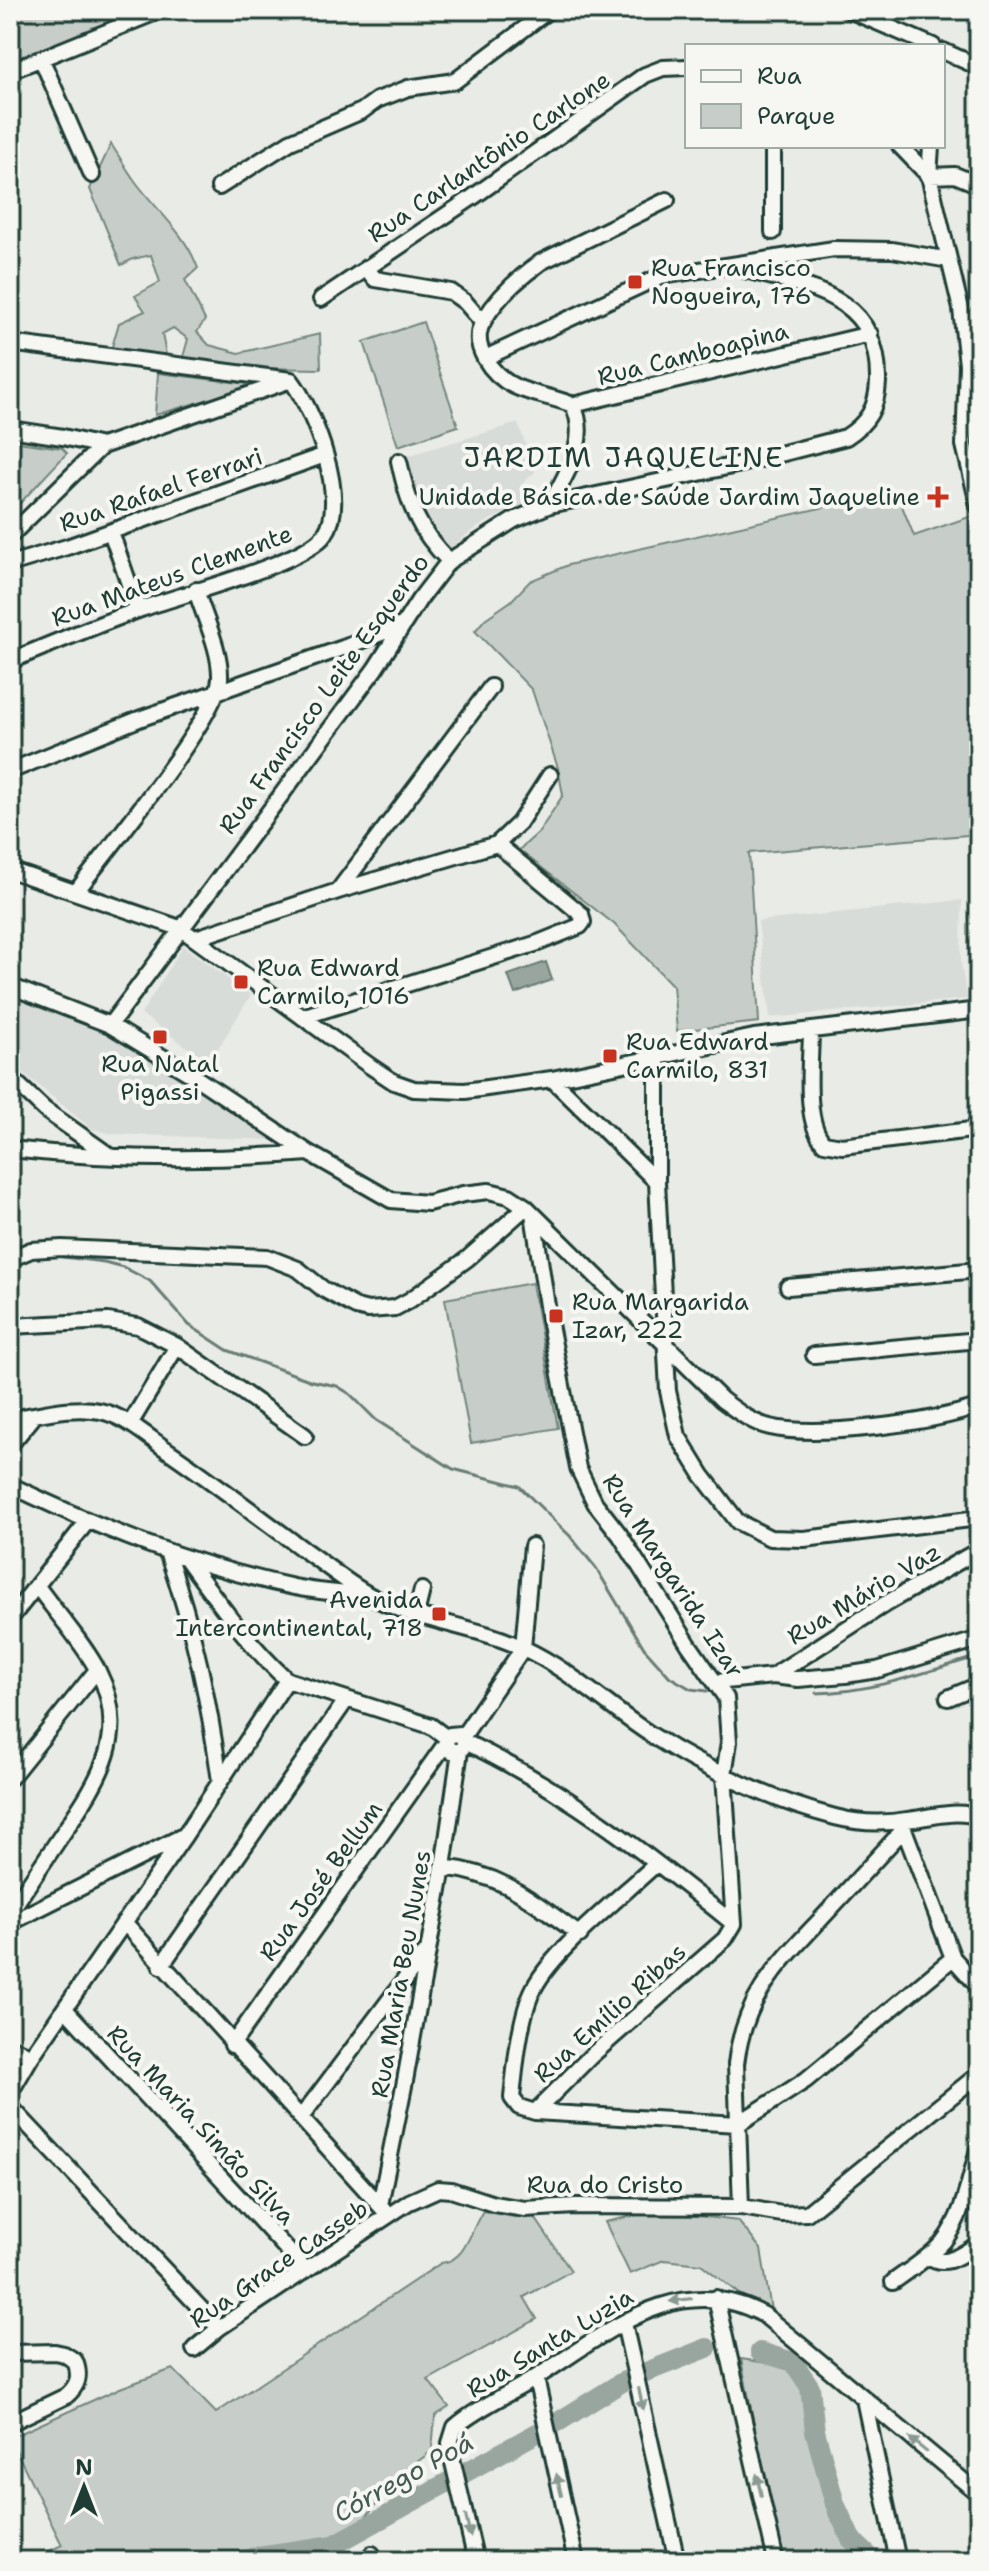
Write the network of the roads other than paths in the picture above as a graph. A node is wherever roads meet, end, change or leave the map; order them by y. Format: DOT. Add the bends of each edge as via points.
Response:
graph roads {
  1 [pos="161,10"];
  2 [pos="549,10"];
  3 [pos="849,10"];
  4 [pos="928,44"];
  5 [pos="945,52"];
  6 [pos="41,58"];
  7 [pos="685,67"];
  8 [pos="979,67"];
  9 [pos="10,71"];
  10 [pos="773,148"];
  11 [pos="902,148"];
  12 [pos="931,148"];
  13 [pos="92,175"];
  14 [pos="929,176"];
  15 [pos="979,185"];
  16 [pos="219,187"];
  17 [pos="667,200"];
  18 [pos="773,232"];
  19 [pos="789,257"];
  20 [pos="949,260"];
  21 [pos="730,266"];
  22 [pos="366,268"];
  23 [pos="790,282"];
  24 [pos="321,299"];
  25 [pos="483,323"];
  26 [pos="870,334"];
  27 [pos="10,343"];
  28 [pos="485,358"];
  29 [pos="291,380"];
  30 [pos="573,405"];
  31 [pos="10,429"];
  32 [pos="102,446"];
  33 [pos="325,455"];
  34 [pos="399,461"];
  35 [pos="550,505"];
  36 [pos="979,508"];
  37 [pos="111,532"];
  38 [pos="10,536"];
  39 [pos="449,561"];
  40 [pos="10,564"];
  41 [pos="196,590"];
  42 [pos="138,610"];
  43 [pos="402,625"];
  44 [pos="10,661"];
  45 [pos="491,687"];
  46 [pos="219,692"];
  47 [pos="10,771"];
  48 [pos="550,775"];
  49 [pos="497,844"];
  50 [pos="10,870"];
  51 [pos="338,891"];
  52 [pos="76,892"];
  53 [pos="180,928"];
  54 [pos="196,938"];
  55 [pos="10,986"];
  56 [pos="979,1010"];
  57 [pos="302,1017"];
  58 [pos="110,1025"];
  59 [pos="811,1030"];
  60 [pos="657,1057"];
  61 [pos="10,1077"];
  62 [pos="552,1079"];
  63 [pos="979,1129"];
  64 [pos="10,1149"];
  65 [pos="309,1153"];
  66 [pos="112,1158"];
  67 [pos="657,1182"];
  68 [pos="529,1210"];
  69 [pos="10,1259"];
  70 [pos="979,1270"];
  71 [pos="788,1287"];
  72 [pos="10,1326"];
  73 [pos="979,1340"];
  74 [pos="664,1344"];
  75 [pos="177,1346"];
  76 [pos="814,1355"];
  77 [pos="979,1406"];
  78 [pos="35,1415"];
  79 [pos="13,1419"];
  80 [pos="130,1424"];
  81 [pos="305,1436"];
  82 [pos="13,1442"];
  83 [pos="10,1485"];
  84 [pos="979,1518"];
  85 [pos="87,1522"];
  86 [pos="532,1546"];
  87 [pos="979,1550"];
  88 [pos="167,1552"];
  89 [pos="186,1558"];
  90 [pos="37,1586"];
  91 [pos="422,1590"];
  92 [pos="372,1597"];
  93 [pos="416,1614"];
  94 [pos="10,1619"];
  95 [pos="979,1639"];
  96 [pos="523,1648"];
  97 [pos="97,1670"];
  98 [pos="773,1676"];
  99 [pos="287,1680"];
  100 [pos="716,1682"];
  101 [pos="979,1685"];
  102 [pos="948,1698"];
  103 [pos="347,1699"];
  104 [pos="446,1741"];
  105 [pos="463,1743"];
  106 [pos="724,1775"];
  107 [pos="10,1778"];
  108 [pos="220,1781"];
  109 [pos="979,1817"];
  110 [pos="904,1825"];
  111 [pos="185,1835"];
  112 [pos="656,1864"];
  113 [pos="443,1867"];
  114 [pos="10,1912"];
  115 [pos="124,1922"];
  116 [pos="10,1923"];
  117 [pos="734,1924"];
  118 [pos="580,1935"];
  119 [pos="426,1951"];
  120 [pos="953,1958"];
  121 [pos="161,1966"];
  122 [pos="979,1987"];
  123 [pos="65,2009"];
  124 [pos="232,2045"];
  125 [pos="10,2046"];
  126 [pos="31,2057"];
  127 [pos="979,2074"];
  128 [pos="10,2093"];
  129 [pos="10,2106"];
  130 [pos="535,2112"];
  131 [pos="302,2116"];
  132 [pos="738,2124"];
  133 [pos="979,2146"];
  134 [pos="974,2177"];
  135 [pos="741,2207"];
  136 [pos="384,2210"];
  137 [pos="979,2244"];
  138 [pos="928,2256"];
  139 [pos="306,2270"];
  140 [pos="893,2282"];
  141 [pos="716,2298"];
  142 [pos="624,2323"];
  143 [pos="219,2328"];
  144 [pos="194,2349"];
  145 [pos="10,2353"];
  146 [pos="536,2378"];
  147 [pos="864,2399"];
  148 [pos="10,2423"];
  149 [pos="979,2494"];
  150 [pos="476,2561"];
  151 [pos="576,2561"];
  152 [pos="677,2561"];
  153 [pos="776,2561"];
  154 [pos="898,2561"];
  1 -- 6 [label="street"];
  2 -- 16 [label="street" via="455,81 408,88 377,100 290,142"];
  3 -- 4 [label="street"];
  5 -- 8 [label="street"];
  6 -- 9 [label="street"];
  6 -- 13 [label="street"];
  7 -- 22 [label="street, Rua Carlantônio Carlone" via="645,75"];
  10 -- 18 [label="street"];
  11 -- 14 [label="street"];
  12 -- 14 [label="street"];
  14 -- 15 [label="street" via="955,175"];
  14 -- 20 [label="street"];
  17 -- 25 [label="street" via="541,262"];
  19 -- 20 [label="street" via="864,248"];
  19 -- 21 [label="street"];
  19 -- 23 [label="street"];
  20 -- 36 [label="street" via="967,365 964,445"];
  21 -- 23 [label="street"];
  21 -- 28 [label="street" via="661,276"];
  22 -- 24 [label="street, Rua Carlantônio Carlone"];
  22 -- 25 [label="street" via="375,279 451,292"];
  23 -- 26 [label="street" via="849,306"];
  25 -- 28 [label="street"];
  26 -- 30 [label="street, Rua Camboapina"];
  26 -- 35 [label="street, Rua Francisco Leite Esquerdo" via="878,397 870,416 846,437"];
  27 -- 29 [label="street"];
  28 -- 30 [label="street" via="512,385"];
  29 -- 32 [label="street"];
  29 -- 33 [label="street, Rua Mateus Clemente"];
  30 -- 35 [label="street" via="579,446"];
  31 -- 32 [label="street"];
  32 -- 38 [label="street"];
  33 -- 37 [label="street, Rua Rafael Ferrari"];
  33 -- 41 [label="street, Rua Mateus Clemente" via="335,498 322,539 286,561"];
  34 -- 39 [label="street" via="415,518"];
  35 -- 39 [label="street, Rua Francisco Leite Esquerdo" via="514,520"];
  37 -- 40 [label="street, Rua Rafael Ferrari"];
  37 -- 42 [label="street"];
  39 -- 43 [label="street, Rua Francisco Leite Esquerdo"];
  41 -- 42 [label="street, Rua Mateus Clemente"];
  41 -- 46 [label="street" via="219,665"];
  42 -- 44 [label="street, Rua Mateus Clemente"];
  43 -- 46 [label="street"];
  43 -- 53 [label="street, Rua Francisco Leite Esquerdo" via="375,669"];
  45 -- 51 [label="street"];
  46 -- 47 [label="street"];
  46 -- 52 [label="street"];
  48 -- 49 [label="street" via="519,823"];
  49 -- 51 [label="street"];
  49 -- 57 [label="street" via="581,914 580,926"];
  50 -- 52 [label="street"];
  51 -- 54 [label="street"];
  52 -- 53 [label="street"];
  53 -- 54 [label="street"];
  53 -- 58 [label="street, Rua Francisco Leite Esquerdo"];
  54 -- 57 [label="street"];
  55 -- 58 [label="street"];
  56 -- 59 [label="street"];
  57 -- 62 [label="street" via="394,1082 414,1089 465,1091"];
  58 -- 65 [label="street"];
  59 -- 60 [label="street"];
  59 -- 63 [label="street" via="812,1114 824,1143 842,1146"];
  60 -- 62 [label="street"];
  60 -- 67 [label="street"];
  61 -- 66 [label="street" via="45,1110"];
  62 -- 67 [label="street"];
  64 -- 66 [label="street"];
  65 -- 66 [label="street"];
  65 -- 68 [label="street" via="391,1200 428,1203 489,1191 509,1196"];
  67 -- 74 [label="street"];
  68 -- 69 [label="street" via="410,1300 386,1310 356,1307 298,1269 258,1255 62,1248 31,1250"];
  68 -- 74 [label="street"];
  68 -- 100 [label="street, Rua Margarida Izar" via="578,1468 595,1503"];
  70 -- 71 [label="street"];
  72 -- 75 [label="street" via="122,1322"];
  73 -- 76 [label="street"];
  74 -- 77 [label="street" via="729,1405 772,1428 809,1431 909,1423"];
  74 -- 84 [label="street" via="678,1436 728,1511 748,1529 770,1538 804,1539"];
  75 -- 80 [label="street"];
  75 -- 81 [label="street"];
  78 -- 79 [label="street"];
  78 -- 80 [label="street" via="99,1410"];
  78 -- 82 [label="street"];
  79 -- 82 [label="street"];
  80 -- 92 [label="street"];
  83 -- 85 [label="street"];
  85 -- 88 [label="street"];
  85 -- 90 [label="street"];
  86 -- 96 [label="street"];
  87 -- 98 [label="street, Rua Mário Vaz"];
  88 -- 89 [label="street"];
  88 -- 108 [label="street" via="201,1663"];
  89 -- 92 [label="street" via="298,1588"];
  89 -- 99 [label="street" via="234,1623"];
  90 -- 94 [label="street"];
  90 -- 97 [label="street"];
  91 -- 93 [label="street"];
  92 -- 93 [label="street"];
  93 -- 96 [label="street"];
  95 -- 98 [label="street" via="877,1670 810,1678"];
  96 -- 105 [label="street, Rua Maria Beu Nunes"];
  96 -- 106 [label="street" via="563,1670 655,1737"];
  97 -- 107 [label="street"];
  97 -- 114 [label="street" via="110,1703 108,1754 94,1787"];
  98 -- 100 [label="street"];
  99 -- 103 [label="street"];
  99 -- 108 [label="street"];
  100 -- 106 [label="street, Rua Margarida Izar" via="729,1718"];
  101 -- 102 [label="street"];
  103 -- 104 [label="street" via="431,1726"];
  103 -- 121 [label="street"];
  104 -- 105 [label="street" via="451,1751"];
  104 -- 124 [label="street, Rua José Bellum"];
  105 -- 112 [label="street" via="563,1798"];
  105 -- 113 [label="street, Rua Maria Beu Nunes"];
  106 -- 110 [label="street" via="836,1818"];
  106 -- 117 [label="street, Rua Margarida Izar"];
  108 -- 111 [label="street"];
  109 -- 110 [label="street" via="948,1814"];
  110 -- 120 [label="street"];
  110 -- 132 [label="street" via="776,1967 750,2007 738,2052"];
  111 -- 115 [label="street"];
  111 -- 116 [label="street"];
  112 -- 117 [label="street"];
  112 -- 118 [label="street"];
  113 -- 118 [label="street" via="503,1882"];
  113 -- 119 [label="street, Rua Maria Beu Nunes"];
  115 -- 121 [label="street"];
  115 -- 123 [label="street"];
  117 -- 130 [label="street, Rua Emílio Ribas" via="725,1939"];
  118 -- 130 [label="street, Rua Emílio Ribas" via="533,1989 512,2098 519,2107"];
  119 -- 131 [label="street"];
  119 -- 136 [label="street, Rua Maria Beu Nunes"];
  120 -- 122 [label="street"];
  120 -- 132 [label="street" via="806,2080"];
  121 -- 124 [label="street"];
  123 -- 126 [label="street"];
  123 -- 139 [label="street, Rua Maria Simão Silva"];
  124 -- 131 [label="street"];
  125 -- 126 [label="street"];
  126 -- 128 [label="street"];
  127 -- 135 [label="street, Rua do Cristo" via="807,2213"];
  129 -- 143 [label="street"];
  130 -- 132 [label="street"];
  131 -- 136 [label="street"];
  132 -- 135 [label="street"];
  133 -- 134 [label="street"];
  134 -- 138 [label="street" via="953,2227"];
  135 -- 136 [label="street, Rua do Cristo" via="538,2210 438,2189"];
  136 -- 139 [label="street, Rua Grace Casseb"];
  137 -- 138 [label="street" via="943,2263"];
  138 -- 140 [label="street"];
  139 -- 143 [label="street, Rua Grace Casseb"];
  141 -- 142 [label="street, Rua Santa Luzia, one-way" via="670,2301"];
  141 -- 147 [label="street, Rua Santa Luzia" via="764,2315"];
  153 -- 141 [label="street, one-way"];
  142 -- 146 [label="street, Rua Santa Luzia"];
  142 -- 152 [label="street, one-way"];
  143 -- 144 [label="street, Rua Grace Casseb"];
  145 -- 148 [label="street" via="64,2354 75,2361 78,2380 66,2396"];
  146 -- 150 [label="street, Rua Santa Luzia, one-way" via="455,2427 450,2443"];
  151 -- 146 [label="street, one-way"];
  149 -- 147 [label="street, Rua Santa Luzia, one-way"];
  147 -- 154 [label="street"];
}
